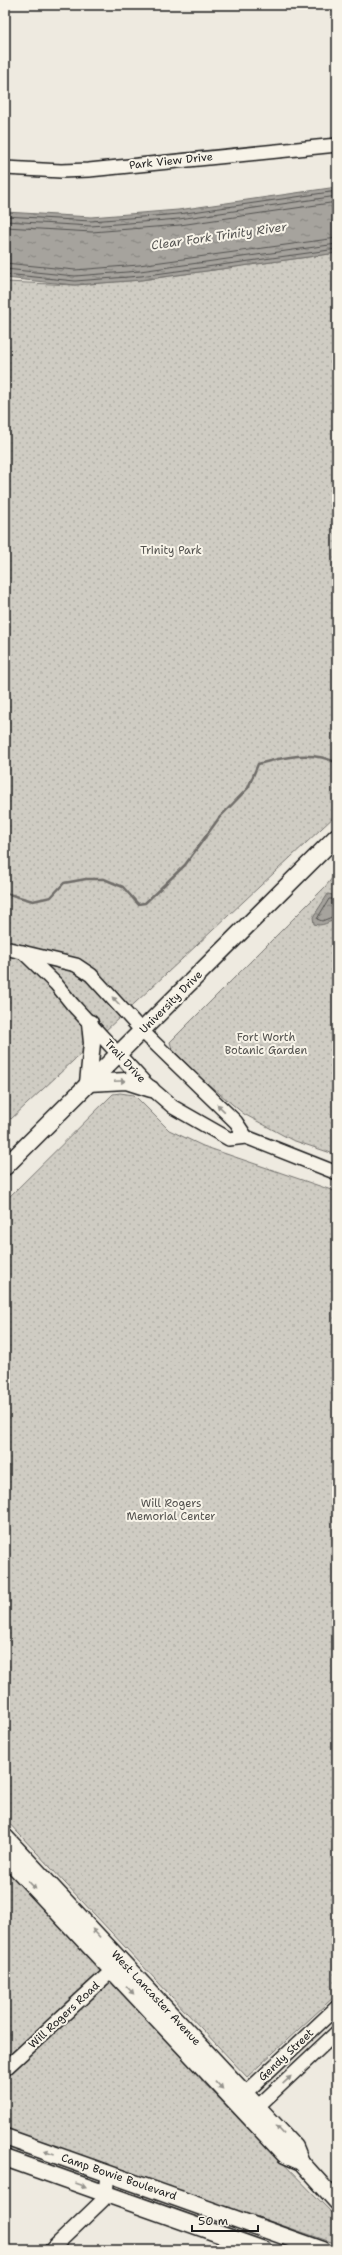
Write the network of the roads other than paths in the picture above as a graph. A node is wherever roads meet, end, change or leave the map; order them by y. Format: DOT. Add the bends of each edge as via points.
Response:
graph roads {
  1 [pos="337,145"];
  2 [pos="5,168"];
  3 [pos="337,836"];
  4 [pos="5,948"];
  5 [pos="23,952"];
  6 [pos="90,1023"];
  7 [pos="142,1030"];
  8 [pos="119,1054"];
  9 [pos="88,1084"];
  10 [pos="151,1089"];
  11 [pos="246,1137"];
  12 [pos="5,1167"];
  13 [pos="337,1173"];
  14 [pos="5,1837"];
  15 [pos="5,1856"];
  16 [pos="117,1966"];
  17 [pos="337,2007"];
  18 [pos="337,2032"];
  19 [pos="5,2069"];
  20 [pos="240,2098"];
  21 [pos="253,2111"];
  22 [pos="5,2137"];
  23 [pos="5,2158"];
  24 [pos="108,2173"];
  25 [pos="106,2194"];
  26 [pos="337,2202"];
  27 [pos="51,2250"];
  28 [pos="264,2250"];
  29 [pos="323,2250"];
  1 -- 2 [label="street, Park View Drive" via="69,171"];
  3 -- 7 [label="main road, University Drive"];
  4 -- 5 [label="street, Trail Drive"];
  5 -- 6 [label="street, Trail Drive" via="41,968"];
  7 -- 5 [label="street, Trail Drive, one-way" via="91,975 76,965"];
  6 -- 8 [label="street, Trail Drive"];
  6 -- 9 [label="main road" via="92,1043"];
  7 -- 8 [label="main road, University Drive"];
  11 -- 7 [label="street, Trail Drive, one-way" via="236,1122"];
  8 -- 9 [label="main road, University Drive"];
  8 -- 10 [label="street, Trail Drive"];
  9 -- 10 [label="main road, one-way" via="126,1081"];
  9 -- 12 [label="main road, University Drive"];
  10 -- 11 [label="street, Trail Drive" via="173,1107 229,1139"];
  11 -- 13 [label="street, Trail Drive"];
  16 -- 14 [label="main road, West Lancaster Avenue, one-way"];
  15 -- 16 [label="main road, West Lancaster Avenue, one-way"];
  16 -- 19 [label="street, Will Rogers Road"];
  16 -- 20 [label="main road, West Lancaster Avenue"];
  17 -- 20 [label="street, Gendy Street"];
  21 -- 18 [label="street, Gendy Street, one-way"];
  20 -- 21 [label="main road, West Lancaster Avenue"];
  21 -- 26 [label="main road, West Lancaster Avenue" via="295,2147 301,2162"];
  24 -- 22 [label="main road, Camp Bowie Boulevard, one-way"];
  23 -- 25 [label="main road, Camp Bowie Boulevard, one-way"];
  24 -- 25 [label="street"];
  24 -- 29 [label="main road, Camp Bowie Boulevard"];
  25 -- 27 [label="street" via="97,2207"];
  25 -- 28 [label="main road, Camp Bowie Boulevard"];
}
